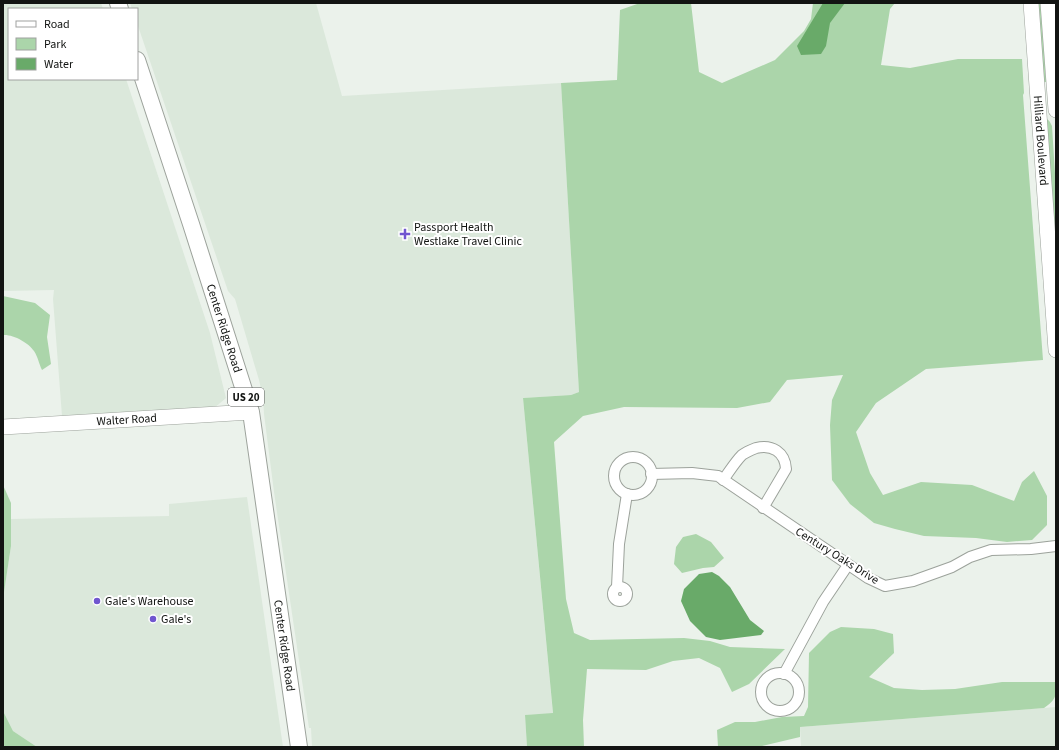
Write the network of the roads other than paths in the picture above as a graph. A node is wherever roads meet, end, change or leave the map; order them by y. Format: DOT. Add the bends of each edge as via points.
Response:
graph roads {
  1 [pos="1031,3"];
  2 [pos="1048,3"];
  3 [pos="138,63"];
  4 [pos="1038,97"];
  5 [pos="1056,102"];
  6 [pos="1056,350"];
  7 [pos="251,412"];
  8 [pos="3,427"];
  9 [pos="651,474"];
  10 [pos="723,480"];
  11 [pos="627,494"];
  12 [pos="763,508"];
  13 [pos="1056,546"];
  14 [pos="848,565"];
  15 [pos="617,587"];
  16 [pos="784,674"];
  17 [pos="299,747"];
  1 -- 4 [label="main road, Hilliard Boulevard"];
  2 -- 5 [label="main road, Hilliard Boulevard"];
  3 -- 7 [label="main road, Center Ridge Road / US 20"];
  4 -- 5 [label="street"];
  4 -- 6 [label="main road, Hilliard Boulevard"];
  7 -- 8 [label="main road, Walter Road"];
  7 -- 17 [label="main road, Center Ridge Road / US 20"];
  9 -- 10 [label="street, Century Oaks Drive" via="704,474 718,476"];
  9 -- 11 [label="street" via="651,481 639,494"];
  9 -- 11 [label="street" via="644,460 635,457 625,458 618,464 614,477 620,490"];
  10 -- 12 [label="street, Century Oaks Drive"];
  10 -- 12 [label="street" via="742,454 765,447 778,450 786,462 786,469"];
  11 -- 15 [label="street" via="619,544"];
  12 -- 14 [label="street, Century Oaks Drive"];
  13 -- 14 [label="street, Century Oaks Drive" via="991,550 952,567 885,586"];
  14 -- 16 [label="street" via="823,602"];
}
